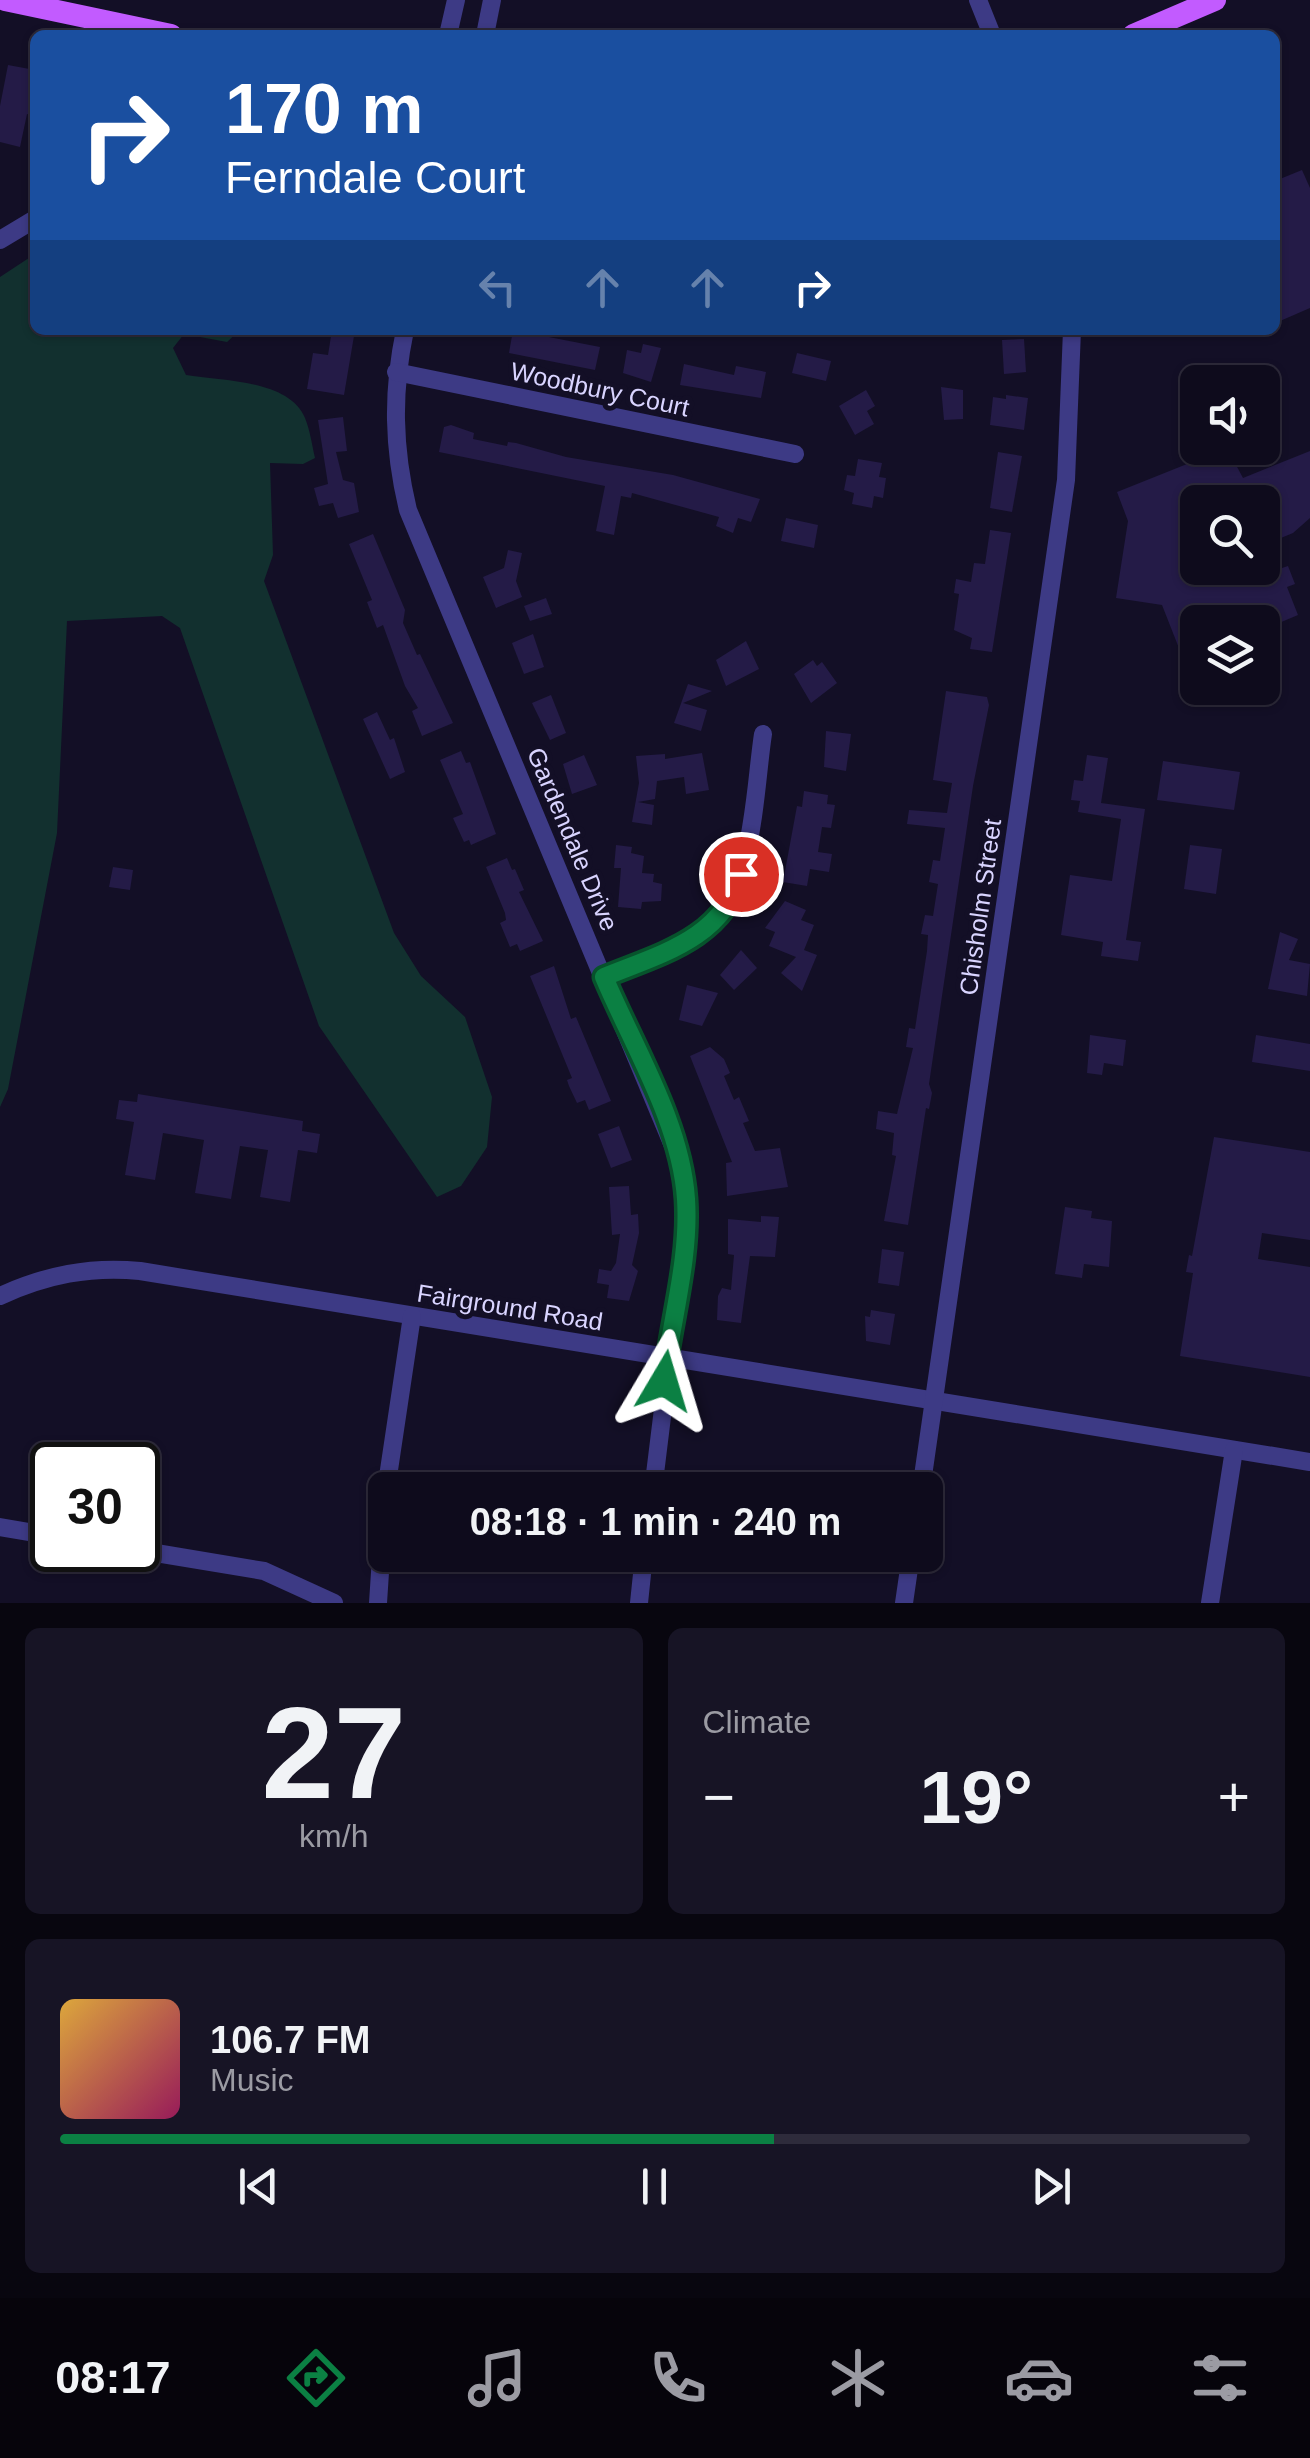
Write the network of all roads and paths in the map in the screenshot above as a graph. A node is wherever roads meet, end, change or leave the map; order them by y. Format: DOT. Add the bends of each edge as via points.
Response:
graph roads {
  1 [pos="5,0"];
  2 [pos="456,0"];
  3 [pos="492,0"];
  4 [pos="978,0"];
  5 [pos="1215,0"];
  6 [pos="135,30"];
  7 [pos="449,30"];
  8 [pos="486,30"];
  9 [pos="990,30"];
  10 [pos="1145,30"];
  11 [pos="30,222"];
  12 [pos="0,240"];
  13 [pos="404,335"];
  14 [pos="1072,335"];
  15 [pos="396,372"];
  16 [pos="794,454"];
  17 [pos="763,734"];
  18 [pos="604,977"];
  19 [pos="0,1296"];
  20 [pos="412,1316"];
  21 [pos="667,1358"];
  22 [pos="932,1401"];
  23 [pos="1234,1450"];
  24 [pos="1310,1462"];
  25 [pos="389,1472"];
  26 [pos="655,1472"];
  27 [pos="923,1472"];
  28 [pos="0,1527"];
  29 [pos="30,1532"];
  30 [pos="160,1553"];
  31 [pos="380,1572"];
  32 [pos="642,1572"];
  33 [pos="909,1572"];
  34 [pos="334,1603"];
  35 [pos="378,1603"];
  36 [pos="639,1603"];
  37 [pos="904,1603"];
  38 [pos="1210,1603"];
  1 -- 6 [label="main road"];
  2 -- 7 [label="street"];
  3 -- 8 [label="street"];
  4 -- 9 [label="street"];
  5 -- 10 [label="main road"];
  11 -- 12 [label="street"];
  13 -- 15 [label="street, Gardendale Drive"];
  14 -- 22 [label="street, Chisholm Street" via="1066,480"];
  15 -- 16 [label="street, Woodbury Court"];
  15 -- 18 [label="street, Gardendale Drive" via="395,441 408,510"];
  17 -- 18 [label="street" via="741,874 723,913 691,941"];
  18 -- 21 [label="street, Gardendale Drive" via="669,1130 684,1184 684,1242"];
  19 -- 20 [label="street, Fairground Road" via="49,1277 112,1268"];
  20 -- 21 [label="street, Fairground Road"];
  20 -- 25 [label="street"];
  21 -- 22 [label="street, Fairground Road"];
  21 -- 26 [label="street, Gardendale Drive"];
  22 -- 23 [label="street, Fairground Road"];
  22 -- 27 [label="street, Chisholm Street"];
  23 -- 24 [label="street, Fairground Road"];
  23 -- 38 [label="street"];
  28 -- 29 [label="street"];
  30 -- 34 [label="street" via="264,1570"];
  31 -- 35 [label="street"];
  32 -- 36 [label="street"];
  33 -- 37 [label="street"];
}
